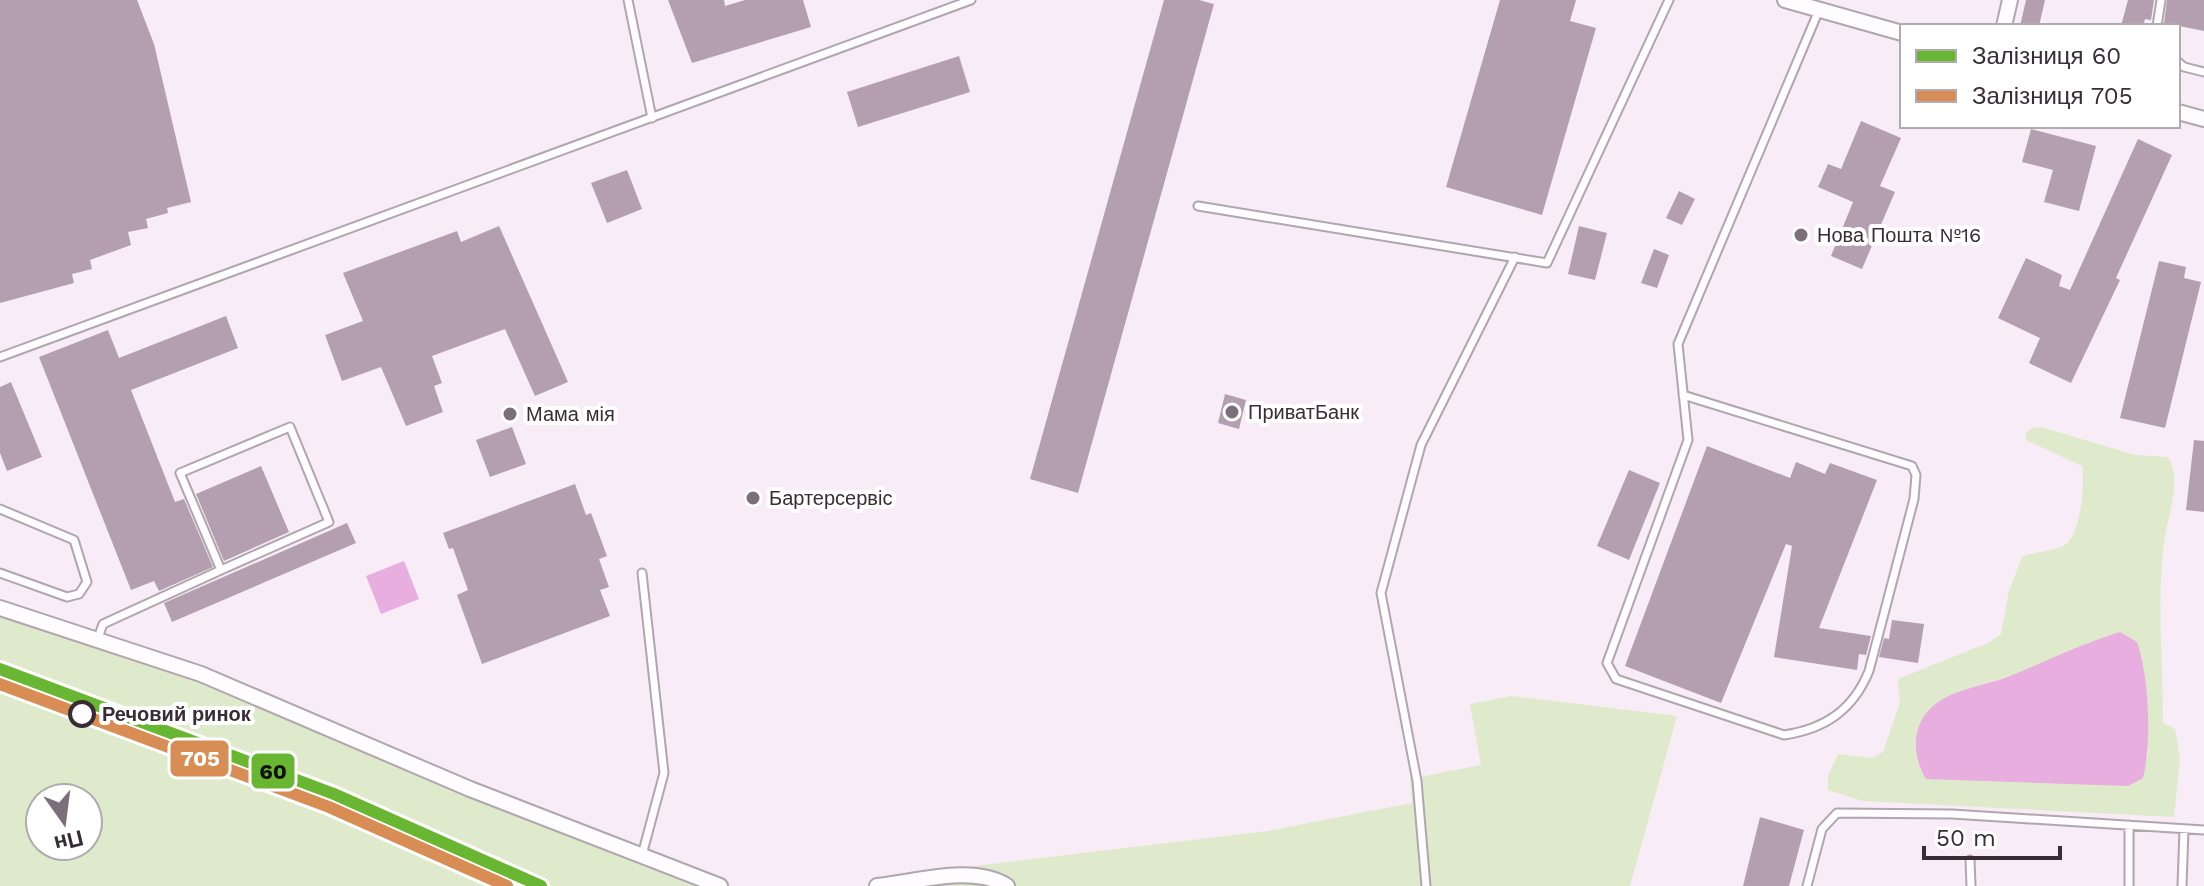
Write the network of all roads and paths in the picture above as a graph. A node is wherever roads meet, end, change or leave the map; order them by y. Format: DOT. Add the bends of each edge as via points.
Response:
graph roads {
  1 [pos="628,0"];
  2 [pos="971,0"];
  3 [pos="1669,0"];
  4 [pos="1785,0"];
  5 [pos="2010,0"];
  6 [pos="2161,0"];
  7 [pos="1819,10"];
  8 [pos="2004,24"];
  9 [pos="2157,24"];
  10 [pos="1900,32"];
  11 [pos="2180,64"];
  12 [pos="2204,72"];
  13 [pos="2180,113"];
  14 [pos="652,118"];
  15 [pos="2204,119"];
  16 [pos="1198,206"];
  17 [pos="1515,257"];
  18 [pos="0,357"];
  19 [pos="1683,395"];
  20 [pos="0,509"];
  21 [pos="221,570"];
  22 [pos="0,573"];
  23 [pos="642,573"];
  24 [pos="0,608"];
  25 [pos="98,638"];
  26 [pos="2129,825"];
  27 [pos="2184,829"];
  28 [pos="2204,830"];
  29 [pos="642,855"];
  30 [pos="1970,860"];
  31 [pos="720,886"];
  32 [pos="877,886"];
  33 [pos="1007,886"];
  34 [pos="1426,886"];
  35 [pos="1807,886"];
  36 [pos="1971,886"];
  37 [pos="2129,886"];
  38 [pos="2182,886"];
  1 -- 14 [label="lane"];
  2 -- 14 [label="lane"];
  3 -- 17 [label="lane" via="1547,263"];
  4 -- 7 [label="street"];
  5 -- 8 [label="street"];
  6 -- 9 [label="lane"];
  7 -- 10 [label="street"];
  7 -- 19 [label="lane" via="1678,344"];
  11 -- 12 [label="lane"];
  13 -- 15 [label="street"];
  14 -- 18 [label="lane"];
  16 -- 17 [label="lane"];
  17 -- 34 [label="lane" via="1421,445 1381,593 1417,781"];
  19 -- 19 [label="lane" via="1912,466 1914,499 1869,671 1861,691 1833,721 1784,735 1616,679 1609,671 1607,663 1688,440"];
  20 -- 22 [label="lane" via="74,540 87,582 79,594 67,597"];
  21 -- 21 [label="lane" via="180,473 290,427 329,522"];
  21 -- 25 [label="lane" via="103,624"];
  23 -- 29 [label="lane" via="664,773"];
  24 -- 25 [label="street"];
  25 -- 29 [label="street" via="201,674 470,789"];
  26 -- 27 [label="lane"];
  26 -- 35 [label="lane" via="1938,813 1837,813 1822,829"];
  26 -- 37 [label="lane"];
  27 -- 28 [label="lane"];
  27 -- 38 [label="lane"];
  29 -- 31 [label="street"];
  30 -- 36 [label="lane"];
  32 -- 33 [label="street" via="980,876"];
}
